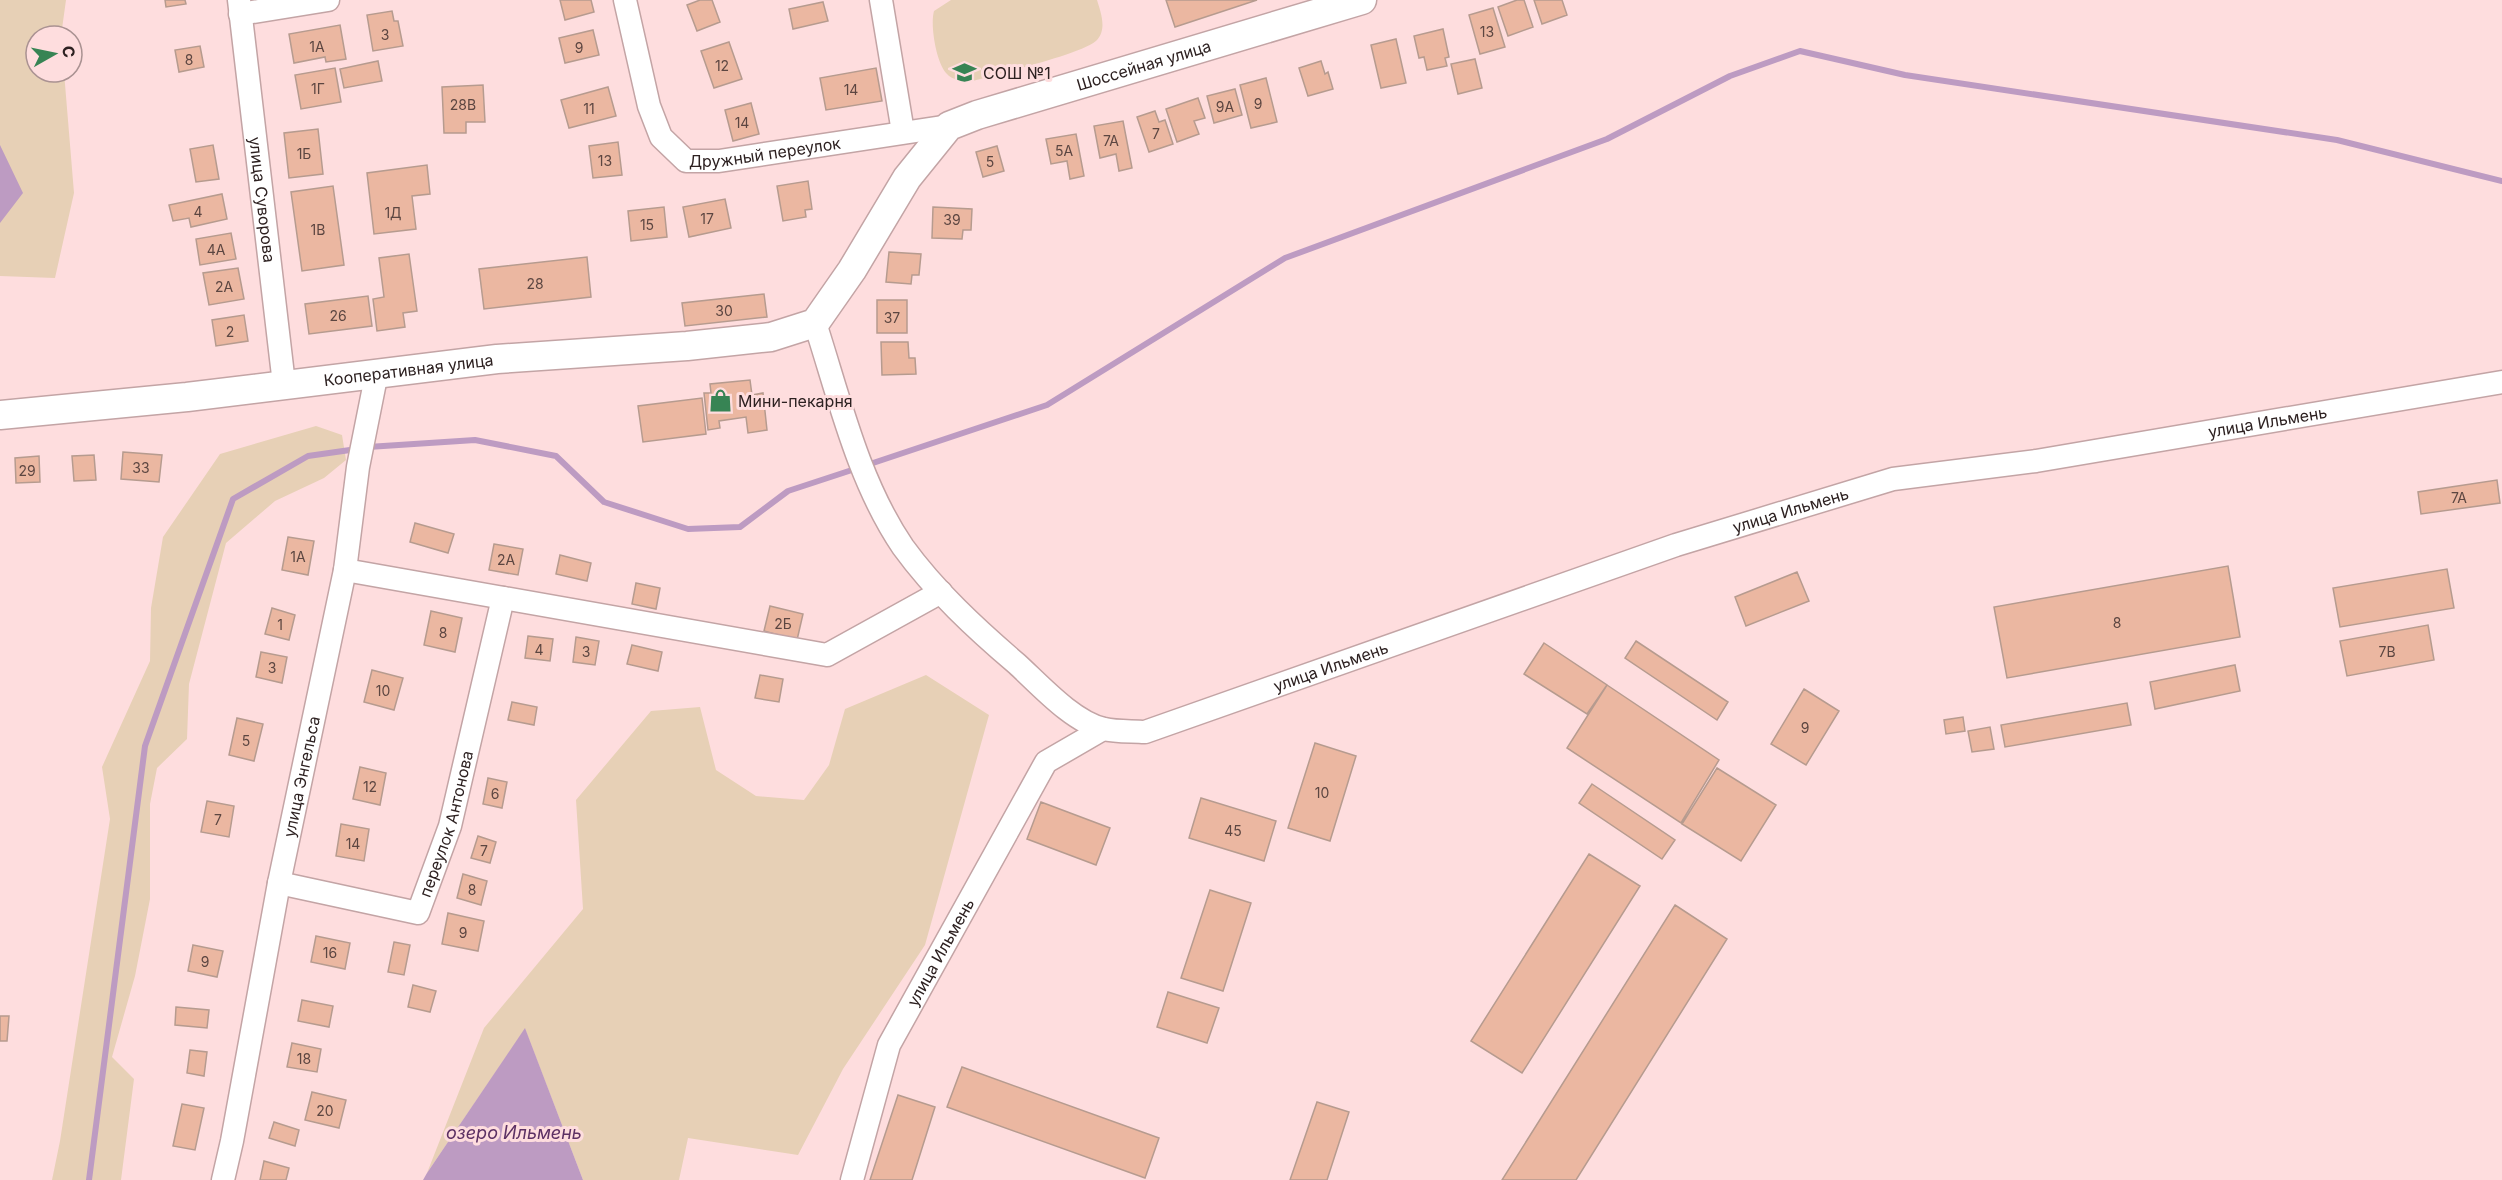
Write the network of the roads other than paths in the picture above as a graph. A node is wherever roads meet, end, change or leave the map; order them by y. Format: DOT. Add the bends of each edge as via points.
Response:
graph roads {
  1 [pos="328,0"];
  2 [pos="625,0"];
  3 [pos="881,0"];
  4 [pos="1362,0"];
  5 [pos="239,7"];
  6 [pos="949,126"];
  7 [pos="903,132"];
  8 [pos="815,323"];
  9 [pos="377,372"];
  10 [pos="2502,382"];
  11 [pos="284,384"];
  12 [pos="0,415"];
  13 [pos="345,570"];
  14 [pos="940,592"];
  15 [pos="503,598"];
  16 [pos="1103,729"];
  17 [pos="279,883"];
  18 [pos="223,1180"];
  19 [pos="852,1180"];
  1 -- 5 [label="street, улица Суворова"];
  2 -- 7 [label="street, Дружный переулок" via="653,117 661,137 686,161 719,161"];
  3 -- 7 [label="street"];
  4 -- 6 [label="street, Шоссейная улица"];
  5 -- 11 [label="street, улица Суворова"];
  6 -- 7 [label="street, Дружный переулок"];
  6 -- 8 [label="street, Шоссейная улица" via="907,178"];
  8 -- 9 [label="street, Кооперативная улица" via="759,339"];
  8 -- 14 [label="street, улица Ильмень" via="852,439 876,496 903,546"];
  9 -- 11 [label="street, Кооперативная улица"];
  9 -- 13 [label="street, улица Энгельса" via="358,468"];
  10 -- 16 [label="street, улица Ильмень" via="2036,461 1893,479 1676,545 1145,732"];
  11 -- 12 [label="street, Кооперативная улица"];
  13 -- 15 [label="street"];
  13 -- 17 [label="street, улица Энгельса"];
  14 -- 15 [label="street" via="827,655"];
  14 -- 16 [label="street, улица Ильмень" via="1074,714"];
  15 -- 17 [label="street, переулок Антонова" via="450,826 418,913"];
  16 -- 19 [label="street, улица Ильмень" via="1046,762 894,1034"];
  17 -- 18 [label="street, улица Энгельса"];
}
